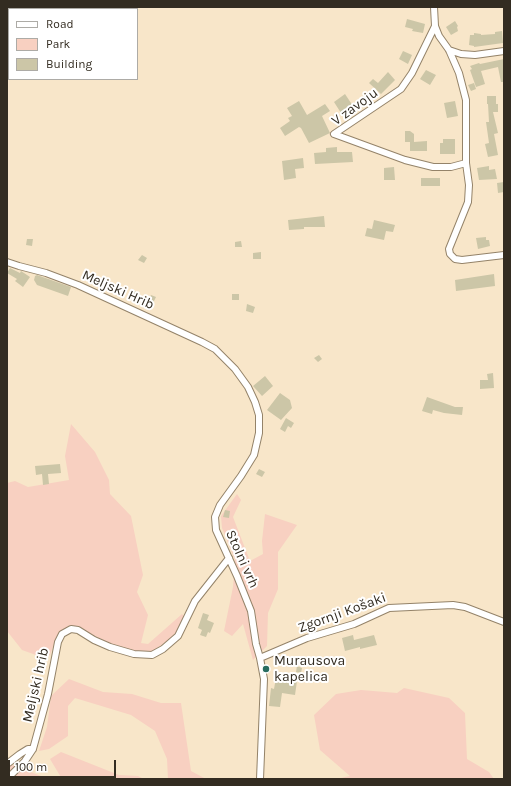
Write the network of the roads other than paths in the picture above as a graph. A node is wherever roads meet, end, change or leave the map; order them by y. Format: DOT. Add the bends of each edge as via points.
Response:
graph roads {
  1 [pos="434,7"];
  2 [pos="434,26"];
  3 [pos="449,50"];
  4 [pos="504,52"];
  5 [pos="466,163"];
  6 [pos="504,255"];
  7 [pos="7,262"];
  8 [pos="215,349"];
  9 [pos="228,558"];
  10 [pos="504,622"];
  11 [pos="260,658"];
  12 [pos="32,749"];
  13 [pos="7,764"];
  14 [pos="7,779"];
  15 [pos="260,779"];
  1 -- 2 [label="street, V zavoju"];
  2 -- 3 [label="street"];
  2 -- 5 [label="street, V zavoju" via="412,73 401,89 334,134 405,160 430,166 451,168"];
  3 -- 4 [label="street" via="475,55"];
  3 -- 5 [label="street" via="464,85"];
  5 -- 6 [label="street" via="468,202 449,249 450,254 454,259 462,260"];
  7 -- 8 [label="street, Meljski Hrib" via="78,285 190,335"];
  8 -- 9 [label="street, Stolni vrh" via="248,387 259,415 259,432 254,456 220,505 215,517 216,530"];
  9 -- 11 [label="street, Stolni vrh" via="251,611"];
  9 -- 12 [label="street, Meljski hrib" via="195,601 178,636 152,655 134,654 110,647 78,630 71,629 62,634"];
  10 -- 11 [label="street, Zgornji Košaki" via="453,605 389,608 354,624 308,638"];
  11 -- 15 [label="street, Stolni vrh" via="264,679"];
  12 -- 13 [label="street" via="28,749"];
  12 -- 14 [label="street, Meljski hrib" via="25,761"];
}
